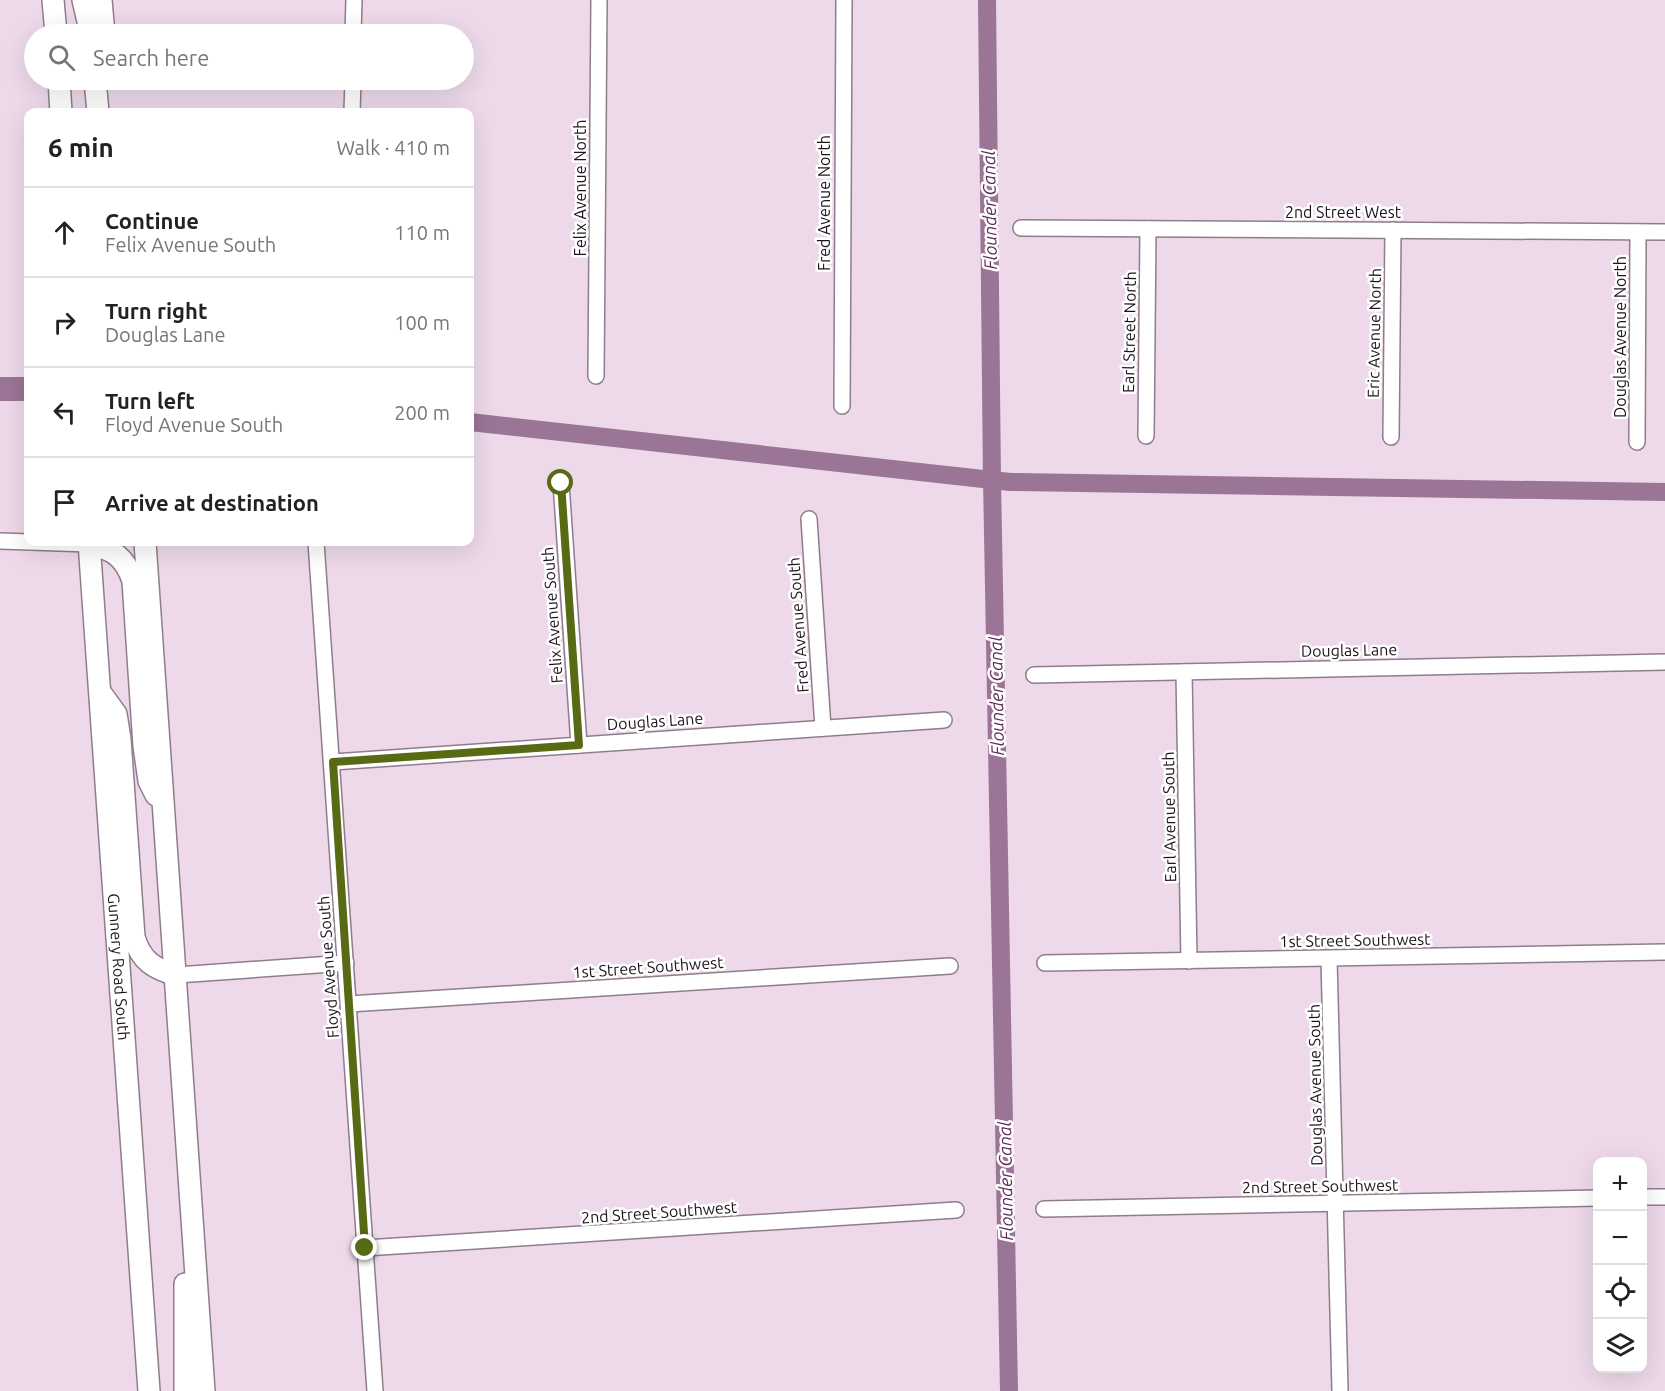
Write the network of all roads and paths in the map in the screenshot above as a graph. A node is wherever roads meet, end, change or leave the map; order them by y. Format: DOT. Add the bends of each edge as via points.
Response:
graph roads {
  1 [pos="53,0"];
  2 [pos="83,0"];
  3 [pos="101,0"];
  4 [pos="354,0"];
  5 [pos="599,0"];
  6 [pos="844,0"];
  7 [pos="55,24"];
  8 [pos="89,24"];
  9 [pos="103,24"];
  10 [pos="353,24"];
  11 [pos="60,90"];
  12 [pos="96,90"];
  13 [pos="109,90"];
  14 [pos="353,90"];
  15 [pos="61,108"];
  16 [pos="98,108"];
  17 [pos="110,108"];
  18 [pos="352,108"];
  19 [pos="1021,228"];
  20 [pos="1148,229"];
  21 [pos="1393,230"];
  22 [pos="1638,232"];
  23 [pos="1665,232"];
  24 [pos="596,376"];
  25 [pos="842,406"];
  26 [pos="1146,436"];
  27 [pos="1391,437"];
  28 [pos="1637,442"];
  29 [pos="561,483"];
  30 [pos="809,519"];
  31 [pos="0,541"];
  32 [pos="24,542"];
  33 [pos="89,546"];
  34 [pos="97,546"];
  35 [pos="145,546"];
  36 [pos="316,546"];
  37 [pos="1665,662"];
  38 [pos="1184,672"];
  39 [pos="1034,675"];
  40 [pos="100,692"];
  41 [pos="944,720"];
  42 [pos="822,728"];
  43 [pos="579,745"];
  44 [pos="333,762"];
  45 [pos="165,812"];
  46 [pos="1665,952"];
  47 [pos="1329,959"];
  48 [pos="1190,961"];
  49 [pos="346,963"];
  50 [pos="1045,963"];
  51 [pos="950,966"];
  52 [pos="177,975"];
  53 [pos="349,1005"];
  54 [pos="189,1158"];
  55 [pos="1647,1197"];
  56 [pos="1665,1197"];
  57 [pos="1593,1198"];
  58 [pos="1336,1204"];
  59 [pos="1044,1209"];
  60 [pos="956,1210"];
  61 [pos="365,1248"];
  62 [pos="149,1391"];
  63 [pos="185,1391"];
  64 [pos="204,1391"];
  65 [pos="375,1391"];
  66 [pos="1340,1391"];
  1 -- 7 [label="main road"];
  2 -- 8 [label="main road"];
  3 -- 9 [label="main road"];
  4 -- 10 [label="street"];
  5 -- 24 [label="street, Felix Avenue North"];
  6 -- 25 [label="street, Fred Avenue North"];
  11 -- 15 [label="main road"];
  12 -- 16 [label="main road"];
  13 -- 17 [label="main road"];
  14 -- 18 [label="street"];
  19 -- 20 [label="street, 2nd Street West"];
  20 -- 21 [label="street, 2nd Street West"];
  20 -- 26 [label="street, Earl Street North"];
  21 -- 22 [label="street, 2nd Street West"];
  21 -- 27 [label="street, Eric Avenue North"];
  22 -- 23 [label="street, 2nd Street West"];
  22 -- 28 [label="street, Douglas Avenue North"];
  29 -- 43 [label="street, Felix Avenue South"];
  30 -- 42 [label="street, Fred Avenue South"];
  31 -- 32 [label="street"];
  33 -- 40 [label="main road, Gunnery Road South"];
  34 -- 45 [label="main road" via="116,553 133,580 149,781"];
  35 -- 45 [label="main road"];
  36 -- 44 [label="street, Floyd Avenue South"];
  37 -- 38 [label="street, Douglas Lane"];
  38 -- 39 [label="street, Douglas Lane"];
  38 -- 48 [label="street, Earl Avenue South"];
  40 -- 52 [label="main road" via="116,714 120,739 134,937 146,962"];
  40 -- 62 [label="main road, Gunnery Road South"];
  41 -- 42 [label="street, Douglas Lane"];
  42 -- 43 [label="street, Douglas Lane"];
  43 -- 44 [label="street, Douglas Lane"];
  44 -- 49 [label="street, Floyd Avenue South"];
  45 -- 52 [label="main road"];
  46 -- 47 [label="street, 1st Street Southwest"];
  47 -- 48 [label="street, 1st Street Southwest"];
  47 -- 58 [label="street, Douglas Avenue South"];
  48 -- 50 [label="street, 1st Street Southwest"];
  49 -- 52 [label="street"];
  49 -- 53 [label="street, Floyd Avenue South"];
  51 -- 53 [label="street, 1st Street Southwest"];
  52 -- 54 [label="main road"];
  53 -- 61 [label="street, Floyd Avenue South"];
  54 -- 63 [label="main road"];
  54 -- 64 [label="main road"];
  55 -- 56 [label="street"];
  57 -- 58 [label="street, 2nd Street Southwest"];
  58 -- 59 [label="street, 2nd Street Southwest"];
  58 -- 66 [label="street, Douglas Avenue South"];
  60 -- 61 [label="street, 2nd Street Southwest"];
  61 -- 65 [label="street, Floyd Avenue South"];
}
